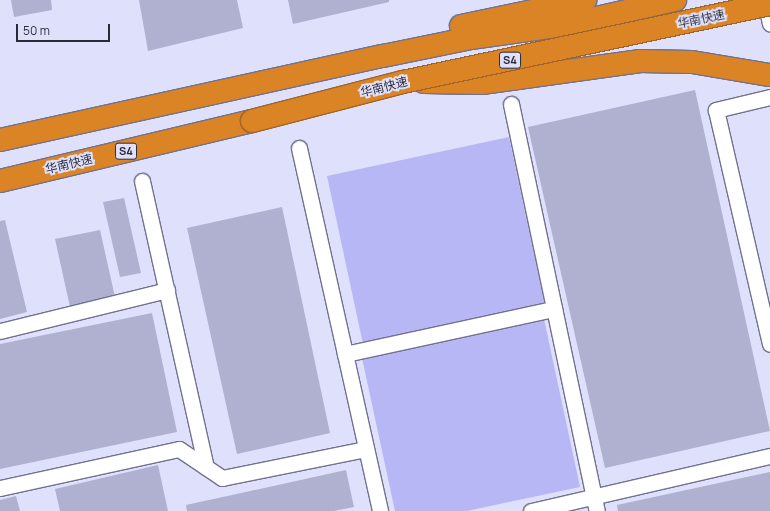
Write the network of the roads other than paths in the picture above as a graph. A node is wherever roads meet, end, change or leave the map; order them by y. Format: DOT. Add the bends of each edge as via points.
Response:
graph roads {
  1 [pos="585,0"];
  2 [pos="675,0"];
  3 [pos="765,0"];
  4 [pos="770,4"];
  5 [pos="770,24"];
  6 [pos="383,56"];
  7 [pos="770,75"];
  8 [pos="403,82"];
  9 [pos="770,97"];
  10 [pos="511,104"];
  11 [pos="0,140"];
  12 [pos="299,148"];
  13 [pos="0,181"];
  14 [pos="142,181"];
  15 [pos="167,290"];
  16 [pos="554,309"];
  17 [pos="0,331"];
  18 [pos="770,344"];
  19 [pos="345,354"];
  20 [pos="366,449"];
  21 [pos="770,456"];
  22 [pos="206,467"];
  23 [pos="0,488"];
  24 [pos="596,504"];
  25 [pos="380,511"];
  26 [pos="531,511"];
  1 -- 6 [label="highway" via="467,24"];
  2 -- 6 [label="highway, 华南快速 / S4" via="570,24 470,38"];
  3 -- 5 [label="lane"];
  4 -- 8 [label="highway, 华南快速 / S4, bridge"];
  6 -- 11 [label="highway, 华南快速 / S4"];
  7 -- 8 [label="highway, bridge" via="692,62 640,61 482,83"];
  8 -- 13 [label="highway, 华南快速 / S4, bridge"];
  9 -- 18 [label="lane" via="716,110"];
  10 -- 16 [label="lane"];
  12 -- 19 [label="lane"];
  14 -- 15 [label="lane"];
  15 -- 17 [label="lane"];
  15 -- 22 [label="lane"];
  16 -- 19 [label="lane"];
  16 -- 24 [label="lane"];
  19 -- 20 [label="lane"];
  20 -- 22 [label="lane" via="222,478"];
  20 -- 25 [label="lane"];
  21 -- 24 [label="lane"];
  22 -- 23 [label="lane" via="179,449"];
  24 -- 26 [label="lane"];
}
